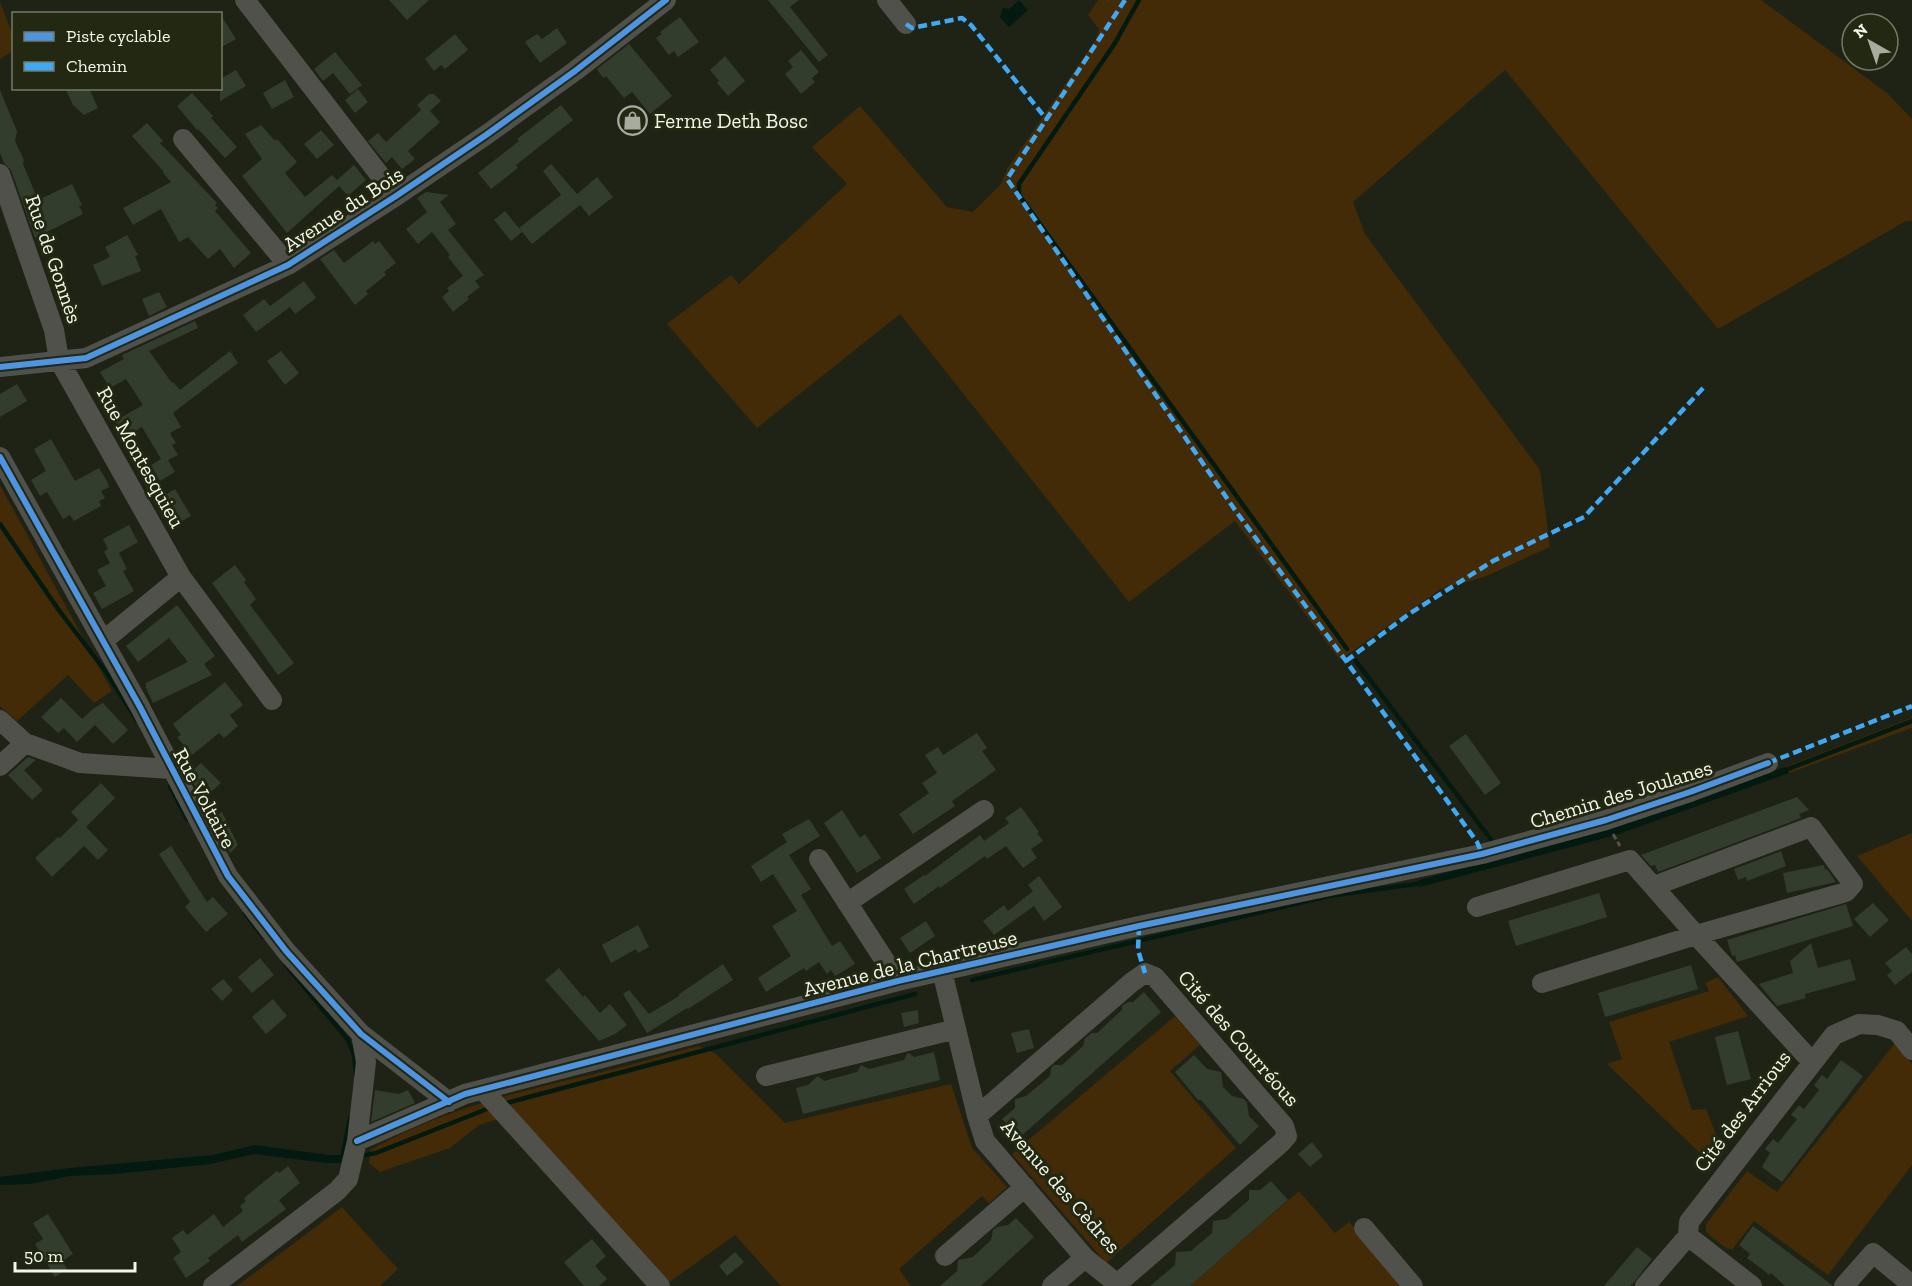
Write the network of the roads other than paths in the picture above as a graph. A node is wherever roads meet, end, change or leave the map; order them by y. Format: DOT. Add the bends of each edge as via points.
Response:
graph roads {
  1 [pos="245,0"];
  2 [pos="666,0"];
  3 [pos="886,0"];
  4 [pos="906,24"];
  5 [pos="183,139"];
  6 [pos="0,174"];
  7 [pos="396,196"];
  8 [pos="288,265"];
  9 [pos="59,360"];
  10 [pos="0,368"];
  11 [pos="0,457"];
  12 [pos="181,577"];
  13 [pos="103,641"];
  14 [pos="272,700"];
  15 [pos="0,720"];
  16 [pos="25,743"];
  17 [pos="1768,763"];
  18 [pos="0,766"];
  19 [pos="171,769"];
  20 [pos="984,810"];
  21 [pos="1482,854"];
  22 [pos="819,859"];
  23 [pos="1654,886"];
  24 [pos="847,903"];
  25 [pos="1477,907"];
  26 [pos="1696,935"];
  27 [pos="942,971"];
  28 [pos="898,981"];
  29 [pos="1542,982"];
  30 [pos="956,1029"];
  31 [pos="362,1034"];
  32 [pos="1912,1050"];
  33 [pos="1812,1062"];
  34 [pos="766,1076"];
  35 [pos="492,1101"];
  36 [pos="449,1102"];
  37 [pos="977,1116"];
  38 [pos="357,1141"];
  39 [pos="1025,1187"];
  40 [pos="1364,1228"];
  41 [pos="1688,1236"];
  42 [pos="945,1256"];
  43 [pos="1084,1258"];
  44 [pos="1118,1285"];
  45 [pos="1912,1285"];
  46 [pos="213,1286"];
  47 [pos="660,1286"];
  48 [pos="1052,1286"];
  49 [pos="1413,1286"];
  50 [pos="1645,1286"];
  51 [pos="1752,1286"];
  52 [pos="1844,1286"];
  1 -- 7 [label="street"];
  2 -- 7 [label="street, Avenue du Bois" via="569,75"];
  3 -- 4 [label="street"];
  5 -- 8 [label="street"];
  6 -- 9 [label="street, Rue de Gonnès" via="54,330"];
  7 -- 8 [label="street, Avenue du Bois"];
  8 -- 9 [label="street, Avenue du Bois" via="86,358"];
  9 -- 10 [label="street, Avenue du Bois"];
  9 -- 12 [label="street, Rue Montesquieu"];
  11 -- 13 [label="street, Rue Voltaire"];
  12 -- 13 [label="street"];
  12 -- 14 [label="street, Rue Montesquieu"];
  13 -- 19 [label="street, Rue Voltaire"];
  15 -- 16 [label="street"];
  16 -- 18 [label="street"];
  16 -- 19 [label="street" via="80,763"];
  17 -- 21 [label="street, Chemin des Joulanes" via="1606,820"];
  19 -- 31 [label="street, Rue Voltaire" via="228,876 286,951"];
  20 -- 24 [label="street"];
  21 -- 27 [label="street, Avenue de la Chartreuse"];
  22 -- 24 [label="street"];
  23 -- 25 [label="street, Cité des Arrious" via="1630,860"];
  23 -- 26 [label="street, Cité des Arrious"];
  23 -- 26 [label="street" via="1811,827 1853,884 1846,892"];
  24 -- 28 [label="street"];
  26 -- 29 [label="street"];
  26 -- 33 [label="street, Cité des Arrious"];
  27 -- 28 [label="street, Avenue de la Chartreuse"];
  27 -- 30 [label="street, Avenue des Cèdres"];
  28 -- 35 [label="street, Avenue de la Chartreuse"];
  30 -- 34 [label="street"];
  30 -- 37 [label="street, Avenue des Cèdres"];
  31 -- 36 [label="street, Rue Voltaire"];
  31 -- 38 [label="street" via="366,1062"];
  32 -- 33 [label="street" via="1897,1031 1859,1024 1834,1035"];
  33 -- 41 [label="street, Cité des Arrious" via="1689,1222"];
  35 -- 36 [label="street, Avenue de la Chartreuse" via="465,1094"];
  35 -- 47 [label="street"];
  36 -- 38 [label="street, Avenue de la Chartreuse"];
  37 -- 39 [label="street, Avenue des Cèdres" via="985,1141"];
  37 -- 44 [label="street, Cité des Courréous" via="1145,974 1155,976 1284,1126 1287,1136 1281,1143"];
  38 -- 46 [label="street" via="348,1179 337,1191"];
  39 -- 42 [label="street"];
  39 -- 43 [label="street, Avenue des Cèdres"];
  40 -- 49 [label="street"];
  41 -- 50 [label="street, Cité des Arrious"];
  41 -- 51 [label="street"];
  43 -- 44 [label="street, Avenue des Cèdres"];
  43 -- 48 [label="street"];
  45 -- 52 [label="street" via="1873,1253"];
}
